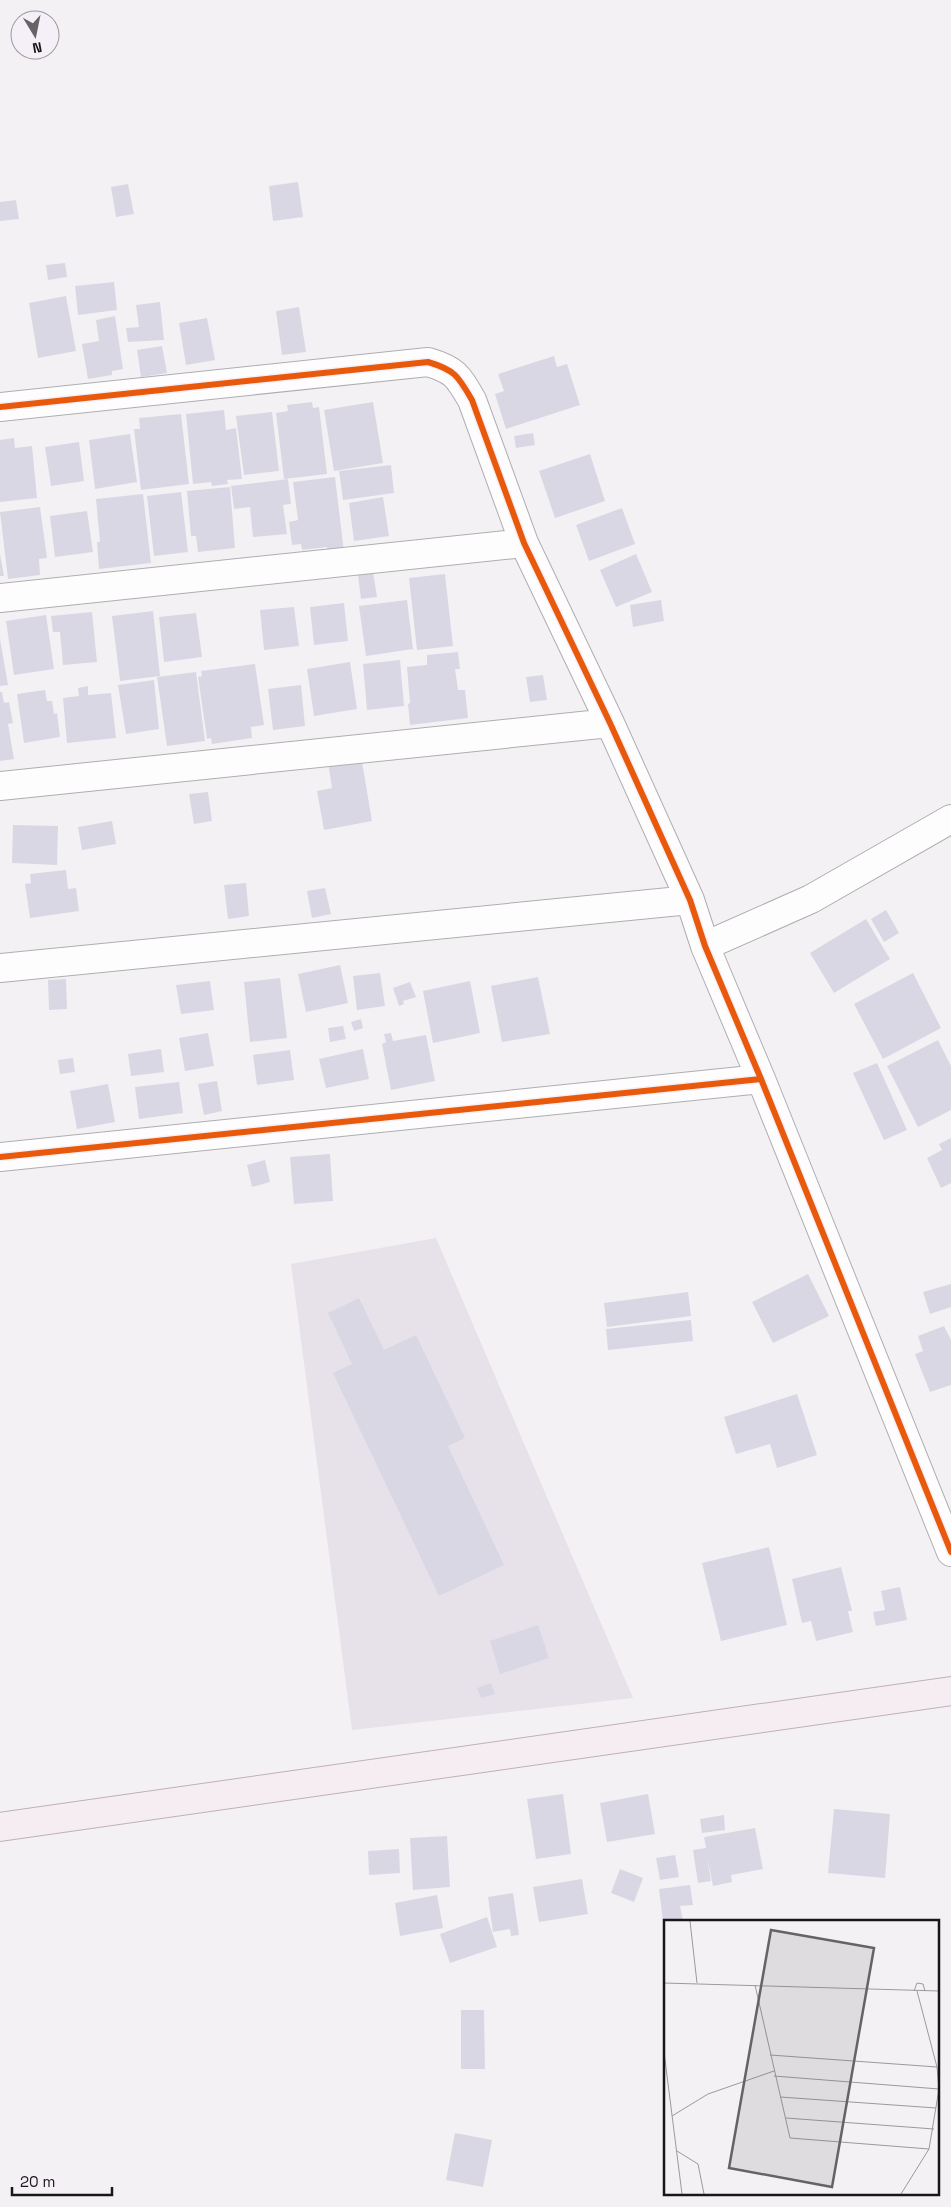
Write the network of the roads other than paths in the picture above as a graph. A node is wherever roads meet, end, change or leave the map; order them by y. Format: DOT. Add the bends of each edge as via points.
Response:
graph roads {
  1 [pos="0,407"];
  2 [pos="524,543"];
  3 [pos="0,598"];
  4 [pos="610,723"];
  5 [pos="0,786"];
  6 [pos="951,819"];
  7 [pos="690,900"];
  8 [pos="706,946"];
  9 [pos="0,968"];
  10 [pos="761,1079"];
  11 [pos="0,1158"];
  12 [pos="951,1552"];
  13 [pos="951,1691"];
  14 [pos="0,1827"];
  1 -- 2 [label="street" via="428,362 448,368 472,400"];
  2 -- 3 [label="street"];
  2 -- 4 [label="street"];
  4 -- 5 [label="street"];
  4 -- 7 [label="street"];
  6 -- 8 [label="street" via="811,899"];
  7 -- 8 [label="street"];
  7 -- 9 [label="street"];
  8 -- 10 [label="street"];
  10 -- 11 [label="street"];
  10 -- 12 [label="street"];
  13 -- 14 [label="main road"];
}
